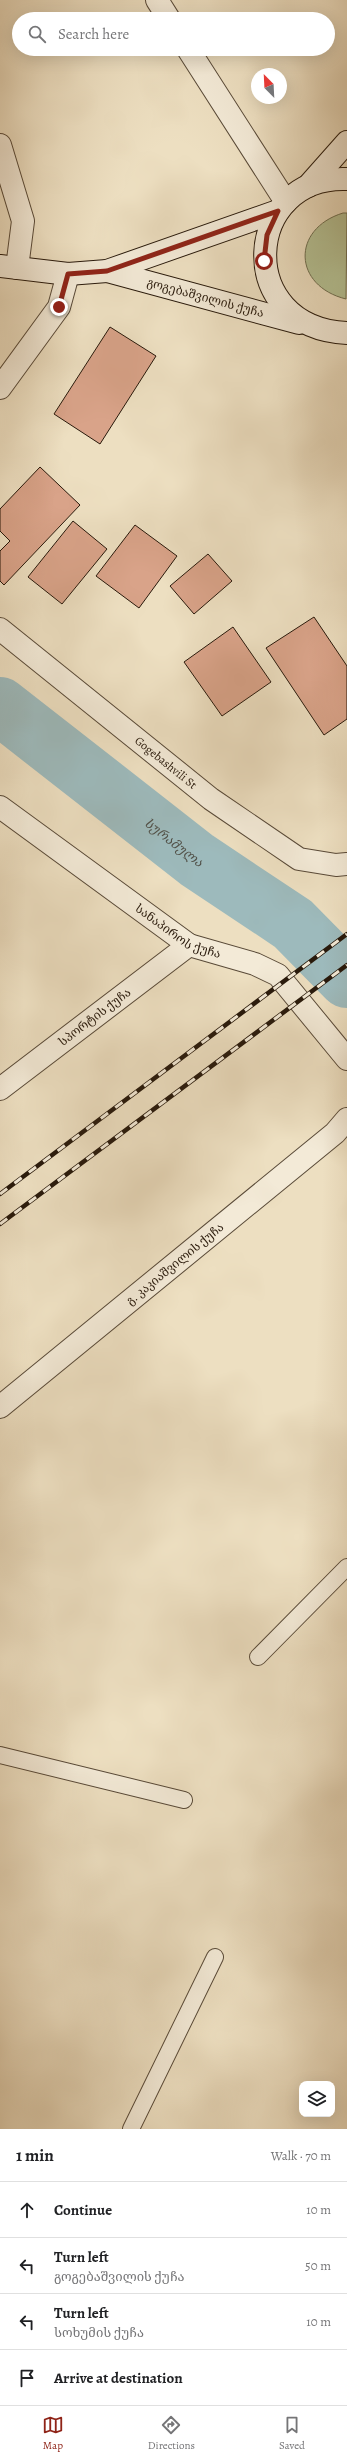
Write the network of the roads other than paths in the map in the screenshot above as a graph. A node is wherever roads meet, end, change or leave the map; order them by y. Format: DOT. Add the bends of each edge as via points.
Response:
graph roads {
  1 [pos="156,0"];
  2 [pos="164,12"];
  3 [pos="192,56"];
  4 [pos="347,142"];
  5 [pos="0,145"];
  6 [pos="347,179"];
  7 [pos="307,186"];
  8 [pos="282,206"];
  9 [pos="8,267"];
  10 [pos="107,271"];
  11 [pos="68,274"];
  12 [pos="305,324"];
  13 [pos="347,333"];
  14 [pos="0,388"];
  15 [pos="0,629"];
  16 [pos="0,807"];
  17 [pos="347,864"];
  18 [pos="190,945"];
  19 [pos="347,1059"];
  20 [pos="0,1089"];
  21 [pos="343,1134"];
  22 [pos="0,1407"];
  23 [pos="347,1567"];
  24 [pos="258,1657"];
  25 [pos="0,1755"];
  26 [pos="184,1800"];
  27 [pos="215,1957"];
  28 [pos="131,2129"];
  1 -- 2 [label="street"];
  3 -- 8 [label="street"];
  4 -- 7 [label="street"];
  5 -- 9 [label="street" via="23,221"];
  6 -- 7 [label="street" via="333,179"];
  7 -- 8 [label="street"];
  8 -- 10 [label="street, გოგებაშვილის ქუჩა"];
  8 -- 12 [label="street" via="267,235 264,261 270,286 284,308"];
  9 -- 11 [label="street, გოგებაშვილის ქუჩა"];
  10 -- 11 [label="street, გოგებაშვილის ქუჩა"];
  10 -- 12 [label="street, გოგებაშვილის ქუჩა"];
  11 -- 14 [label="street" via="59,307"];
  12 -- 13 [label="street" via="327,332"];
  15 -- 17 [label="street, Gogebashvili St" via="211,799 299,859 336,865"];
  16 -- 18 [label="street, სანაპიროს ქუჩა"];
  18 -- 19 [label="street, სანაპიროს ქუჩა" via="255,964 278,975"];
  18 -- 20 [label="street, სპორტის ქუჩა"];
  21 -- 22 [label="street, გ. კაკიაშვილის ქუჩა"];
  23 -- 24 [label="lane"];
  25 -- 26 [label="lane"];
  27 -- 28 [label="lane"];
}
